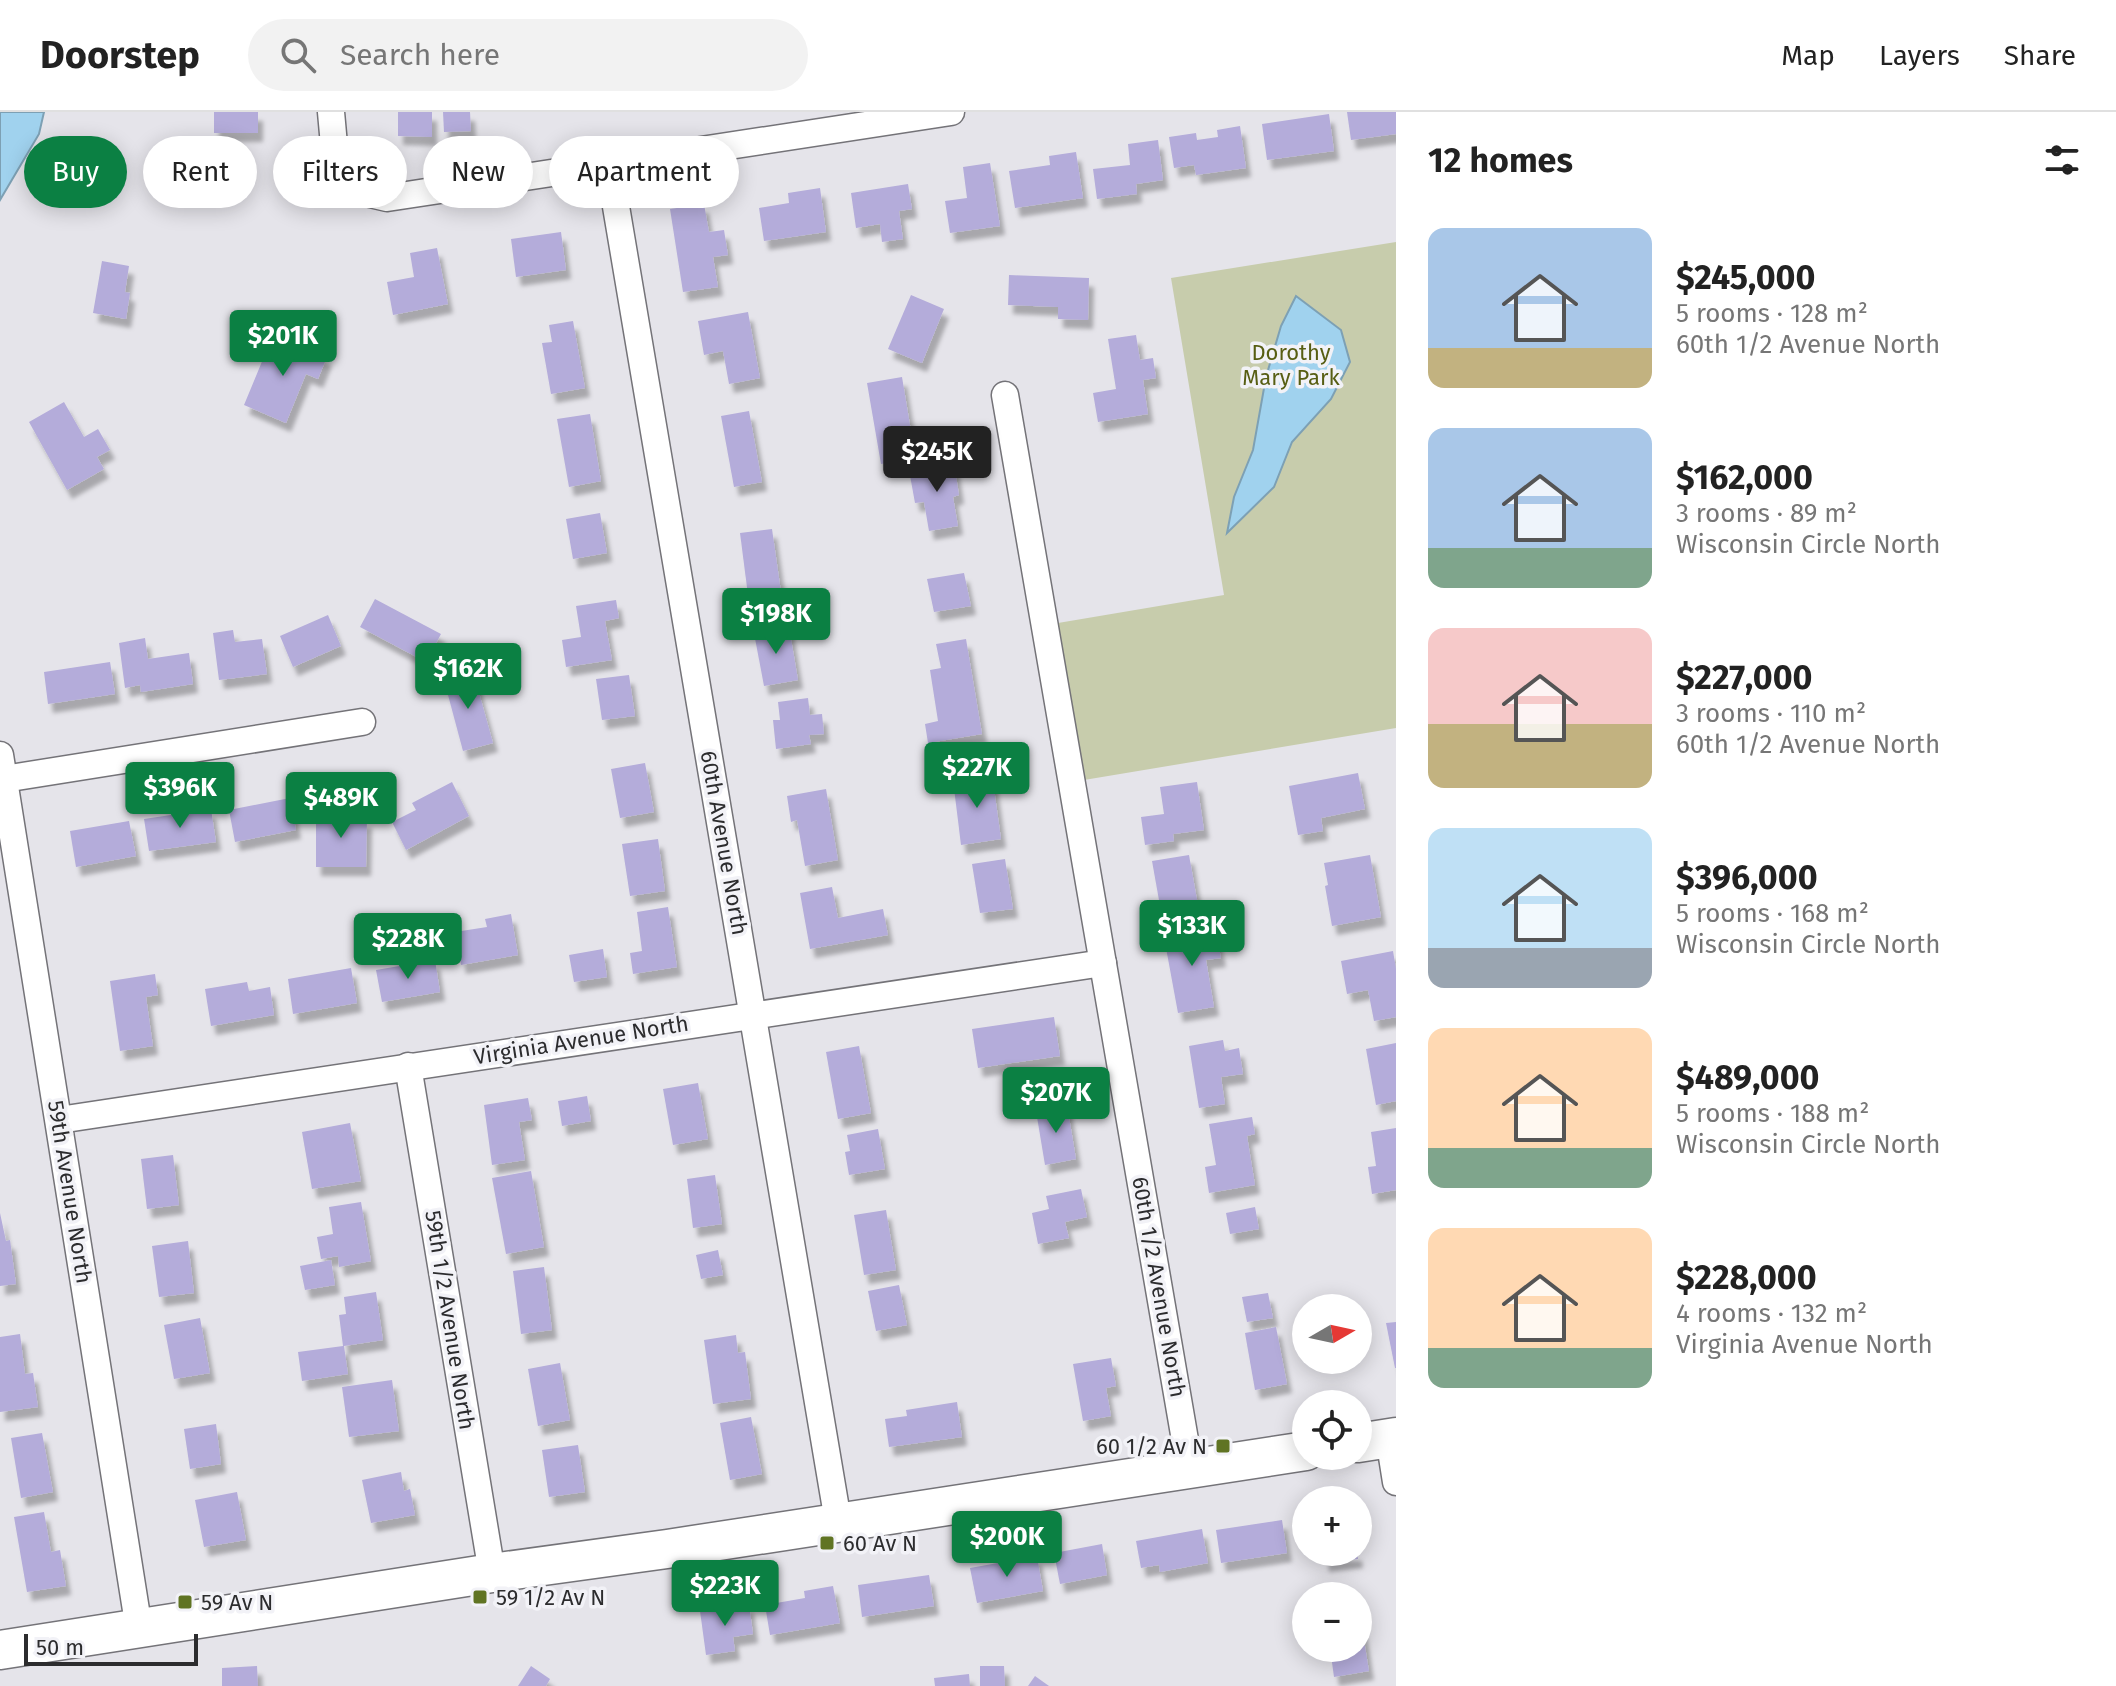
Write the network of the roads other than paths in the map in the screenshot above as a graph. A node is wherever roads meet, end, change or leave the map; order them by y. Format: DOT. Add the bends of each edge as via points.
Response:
graph roads {
  1 [pos="331,112"];
  2 [pos="951,112"];
  3 [pos="739,145"];
  4 [pos="549,174"];
  5 [pos="616,208"];
  6 [pos="1005,395"];
  7 [pos="362,722"];
  8 [pos="2,767"];
  9 [pos="1103,963"];
  10 [pos="753,1014"];
  11 [pos="408,1066"];
  12 [pos="59,1120"];
  13 [pos="1381,1439"];
  14 [pos="1292,1453"];
  15 [pos="1190,1469"];
  16 [pos="1396,1482"];
  17 [pos="838,1521"];
  18 [pos="492,1573"];
  19 [pos="139,1629"];
  20 [pos="0,1650"];
  1 -- 4 [label="street" via="335,156 357,191 387,198"];
  2 -- 3 [label="street"];
  5 -- 10 [label="street, 60th Avenue North"];
  6 -- 9 [label="street, 60th 1/2 Avenue North"];
  7 -- 8 [label="street"];
  8 -- 12 [label="street, 59th Avenue North"];
  9 -- 10 [label="street, Virginia Avenue North"];
  9 -- 15 [label="street, 60th 1/2 Avenue North"];
  10 -- 11 [label="street, Virginia Avenue North"];
  10 -- 17 [label="street, 60th Avenue North"];
  11 -- 12 [label="street, Virginia Avenue North"];
  11 -- 18 [label="street, 59th 1/2 Avenue North"];
  12 -- 19 [label="street, 59th Avenue North"];
  13 -- 16 [label="street"];
  14 -- 15 [label="street"];
  15 -- 17 [label="street"];
  17 -- 18 [label="street"];
  18 -- 19 [label="street"];
  19 -- 20 [label="street"];
}
